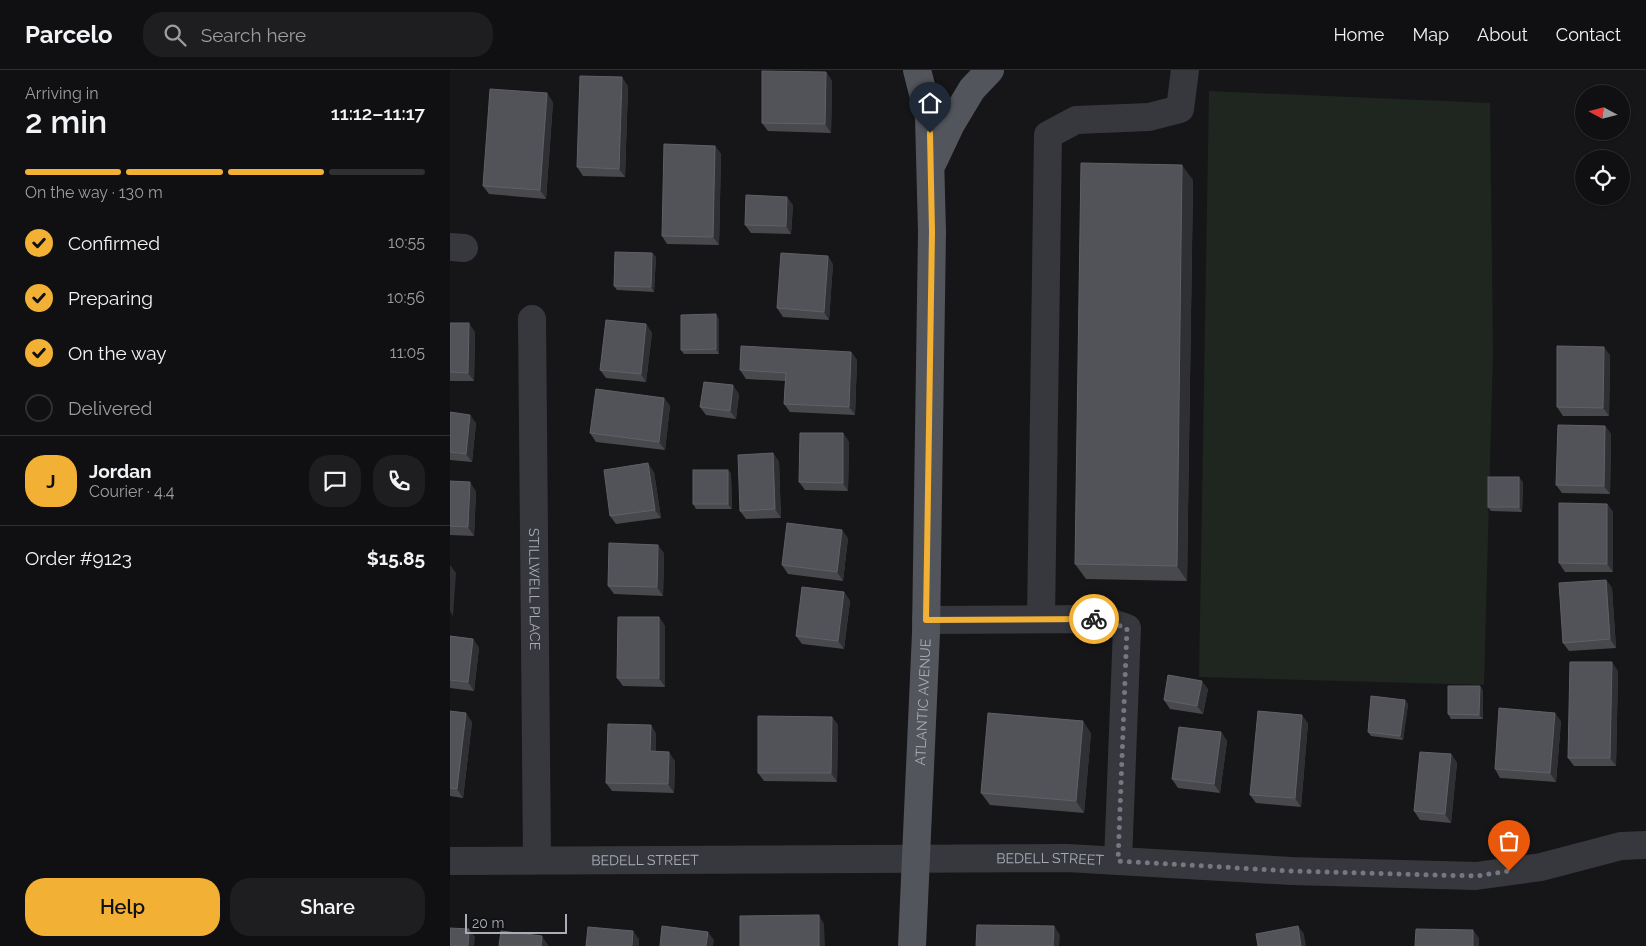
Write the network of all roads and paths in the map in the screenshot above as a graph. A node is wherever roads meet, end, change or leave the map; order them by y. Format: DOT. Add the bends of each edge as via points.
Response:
graph roads {
  1 [pos="917,70"];
  2 [pos="990,70"];
  3 [pos="1185,70"];
  4 [pos="931,166"];
  5 [pos="532,319"];
  6 [pos="1041,619"];
  7 [pos="926,620"];
  8 [pos="1646,846"];
  9 [pos="916,858"];
  10 [pos="537,860"];
  11 [pos="450,861"];
  12 [pos="1118,861"];
  13 [pos="912,946"];
  1 -- 4 [label="main road, ATLANTIC AVENUE" via="929,117"];
  2 -- 4 [label="main road" via="972,89"];
  3 -- 6 [label="street" via="1180,109 1149,117 1076,120 1048,134"];
  4 -- 7 [label="main road, ATLANTIC AVENUE"];
  5 -- 10 [label="street, STILLWELL PLACE"];
  6 -- 7 [label="street"];
  6 -- 12 [label="street" via="1100,619 1127,628"];
  7 -- 9 [label="main road, ATLANTIC AVENUE"];
  8 -- 12 [label="street, BEDELL STREET" via="1621,846 1542,867 1476,876 1291,871"];
  9 -- 10 [label="street, BEDELL STREET"];
  9 -- 12 [label="street, BEDELL STREET"];
  9 -- 13 [label="main road, ATLANTIC AVENUE"];
  10 -- 11 [label="street, BEDELL STREET"];
}
